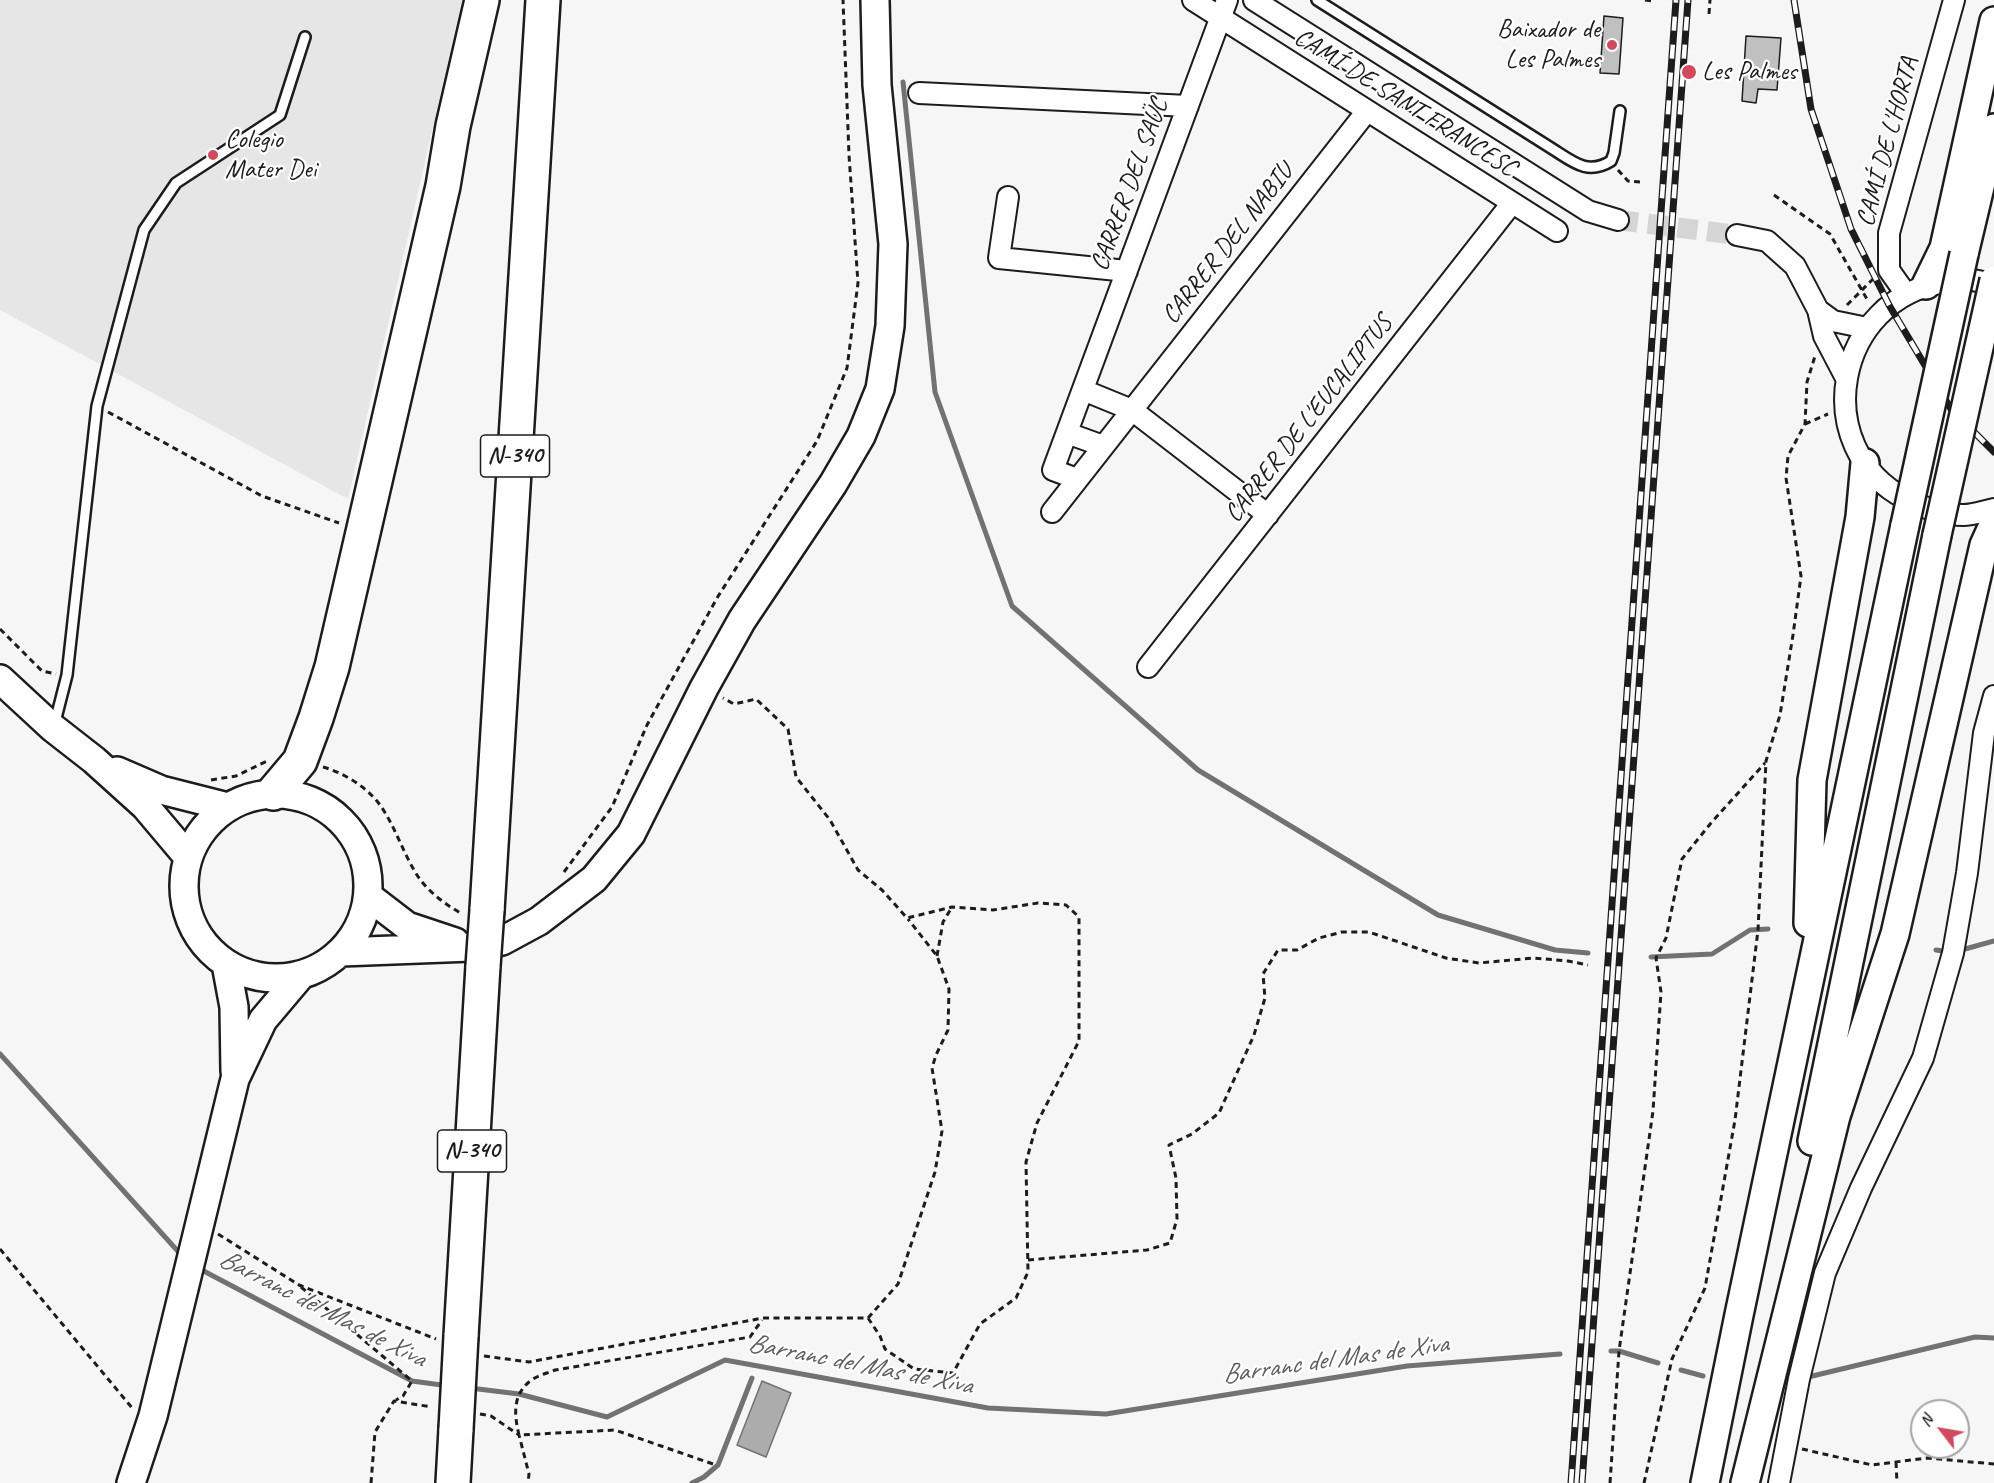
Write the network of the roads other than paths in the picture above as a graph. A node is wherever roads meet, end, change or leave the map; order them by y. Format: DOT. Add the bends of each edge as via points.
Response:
graph roads {
  1 [pos="482,0"];
  2 [pos="543,0"];
  3 [pos="875,0"];
  4 [pos="1193,0"];
  5 [pos="1254,0"];
  6 [pos="1317,0"];
  7 [pos="1954,0"];
  8 [pos="1224,9"];
  9 [pos="1994,21"];
  10 [pos="305,37"];
  11 [pos="919,93"];
  12 [pos="1188,106"];
  13 [pos="1367,111"];
  14 [pos="1620,111"];
  15 [pos="1994,128"];
  16 [pos="1008,197"];
  17 [pos="1512,203"];
  18 [pos="1618,220"];
  19 [pos="1557,231"];
  20 [pos="1737,235"];
  21 [pos="1127,271"];
  22 [pos="1994,279"];
  23 [pos="1994,285"];
  24 [pos="1916,289"];
  25 [pos="1818,309"];
  26 [pos="1872,322"];
  27 [pos="1846,378"];
  28 [pos="1083,390"];
  29 [pos="1132,410"];
  30 [pos="1067,433"];
  31 [pos="1103,446"];
  32 [pos="1865,464"];
  33 [pos="1077,479"];
  34 [pos="1994,509"];
  35 [pos="1052,512"];
  36 [pos="1268,515"];
  37 [pos="1994,523"];
  38 [pos="1148,667"];
  39 [pos="0,679"];
  40 [pos="1994,696"];
  41 [pos="53,728"];
  42 [pos="94,760"];
  43 [pos="273,793"];
  44 [pos="228,807"];
  45 [pos="188,857"];
  46 [pos="368,896"];
  47 [pos="341,952"];
  48 [pos="477,956"];
  49 [pos="226,964"];
  50 [pos="302,975"];
  51 [pos="235,1079"];
  52 [pos="1738,1315"];
  53 [pos="131,1483"];
  54 [pos="453,1483"];
  55 [pos="1705,1483"];
  56 [pos="1743,1483"];
  57 [pos="1779,1483"];
  1 -- 43 [label="highway" via="332,667 300,761"];
  2 -- 48 [label="highway, N-340, bridge" via="476,913"];
  3 -- 48 [label="main road" via="878,85 893,244 890,326 880,389 861,436 742,620 631,834 594,879 539,921"];
  4 -- 8 [label="street, CAMÍ DE SANT FRANCESC"];
  5 -- 18 [label="street, CAMÍ DE SANT FRANCESC" via="1588,211"];
  6 -- 14 [label="lane" via="1587,168 1595,169 1611,161"];
  7 -- 24 [label="street, CAMÍ DE L'HORTA" via="1889,233 1889,270"];
  8 -- 12 [label="street, CARRER DEL SAÜC"];
  8 -- 13 [label="street, CAMÍ DE SANT FRANCESC"];
  9 -- 24 [label="main road" via="1944,248"];
  10 -- 41 [label="lane" via="280,115 176,183 144,230 97,406 67,675"];
  11 -- 12 [label="street"];
  12 -- 21 [label="street, CARRER DEL SAÜC"];
  13 -- 17 [label="street, CAMÍ DE SANT FRANCESC"];
  13 -- 29 [label="street, CARRER DEL NABIU"];
  15 -- 52 [label="main road, bridge" via="1905,525"];
  16 -- 21 [label="street" via="999,258"];
  17 -- 19 [label="street, CAMÍ DE SANT FRANCESC"];
  17 -- 36 [label="street, CARRER DE L'EUCALIPTUS"];
  20 -- 25 [label="street" via="1767,242 1795,266"];
  21 -- 28 [label="street, CARRER DEL SAÜC"];
  22 -- 56 [label="main road, bridge" via="1937,535"];
  23 -- 24 [label="street" via="1966,279"];
  24 -- 26 [label="street" via="1888,305"];
  25 -- 26 [label="street" via="1833,321"];
  25 -- 27 [label="street" via="1824,336"];
  26 -- 27 [label="street" via="1854,352"];
  27 -- 32 [label="street" via="1845,407 1851,437"];
  28 -- 29 [label="street"];
  28 -- 30 [label="street, CARRER DEL SAÜC"];
  29 -- 31 [label="street, CARRER DEL NABIU"];
  29 -- 36 [label="street"];
  30 -- 31 [label="street"];
  30 -- 33 [label="street, CARRER DEL SAÜC" via="1053,470"];
  31 -- 33 [label="street, CARRER DEL NABIU"];
  32 -- 34 [label="street" via="1891,491 1925,509 1963,515"];
  32 -- 52 [label="main road" via="1860,517 1812,780 1808,922"];
  33 -- 35 [label="street, CARRER DEL NABIU"];
  36 -- 38 [label="street, CARRER DE L'EUCALIPTUS"];
  37 -- 56 [label="main road" via="1984,545 1895,934 1836,1116"];
  39 -- 41 [label="main road"];
  40 -- 57 [label="street" via="1984,734 1953,953 1923,1058 1825,1273"];
  41 -- 42 [label="main road"];
  42 -- 44 [label="main road" via="161,790"];
  42 -- 45 [label="main road" via="145,806"];
  43 -- 44 [label="main road" via="249,797"];
  43 -- 46 [label="main road" via="304,797 332,812 354,835 366,865"];
  44 -- 45 [label="main road" via="197,837"];
  45 -- 49 [label="main road" via="184,887 189,917 204,944"];
  46 -- 47 [label="main road" via="359,926"];
  46 -- 48 [label="main road" via="407,926"];
  47 -- 48 [label="main road"];
  47 -- 50 [label="main road"];
  48 -- 54 [label="highway, N-340, bridge"];
  49 -- 50 [label="main road" via="250,975"];
  49 -- 51 [label="main road" via="234,1007"];
  50 -- 51 [label="main road" via="263,1020"];
  51 -- 53 [label="main road" via="153,1416"];
  52 -- 55 [label="main road"];
}
